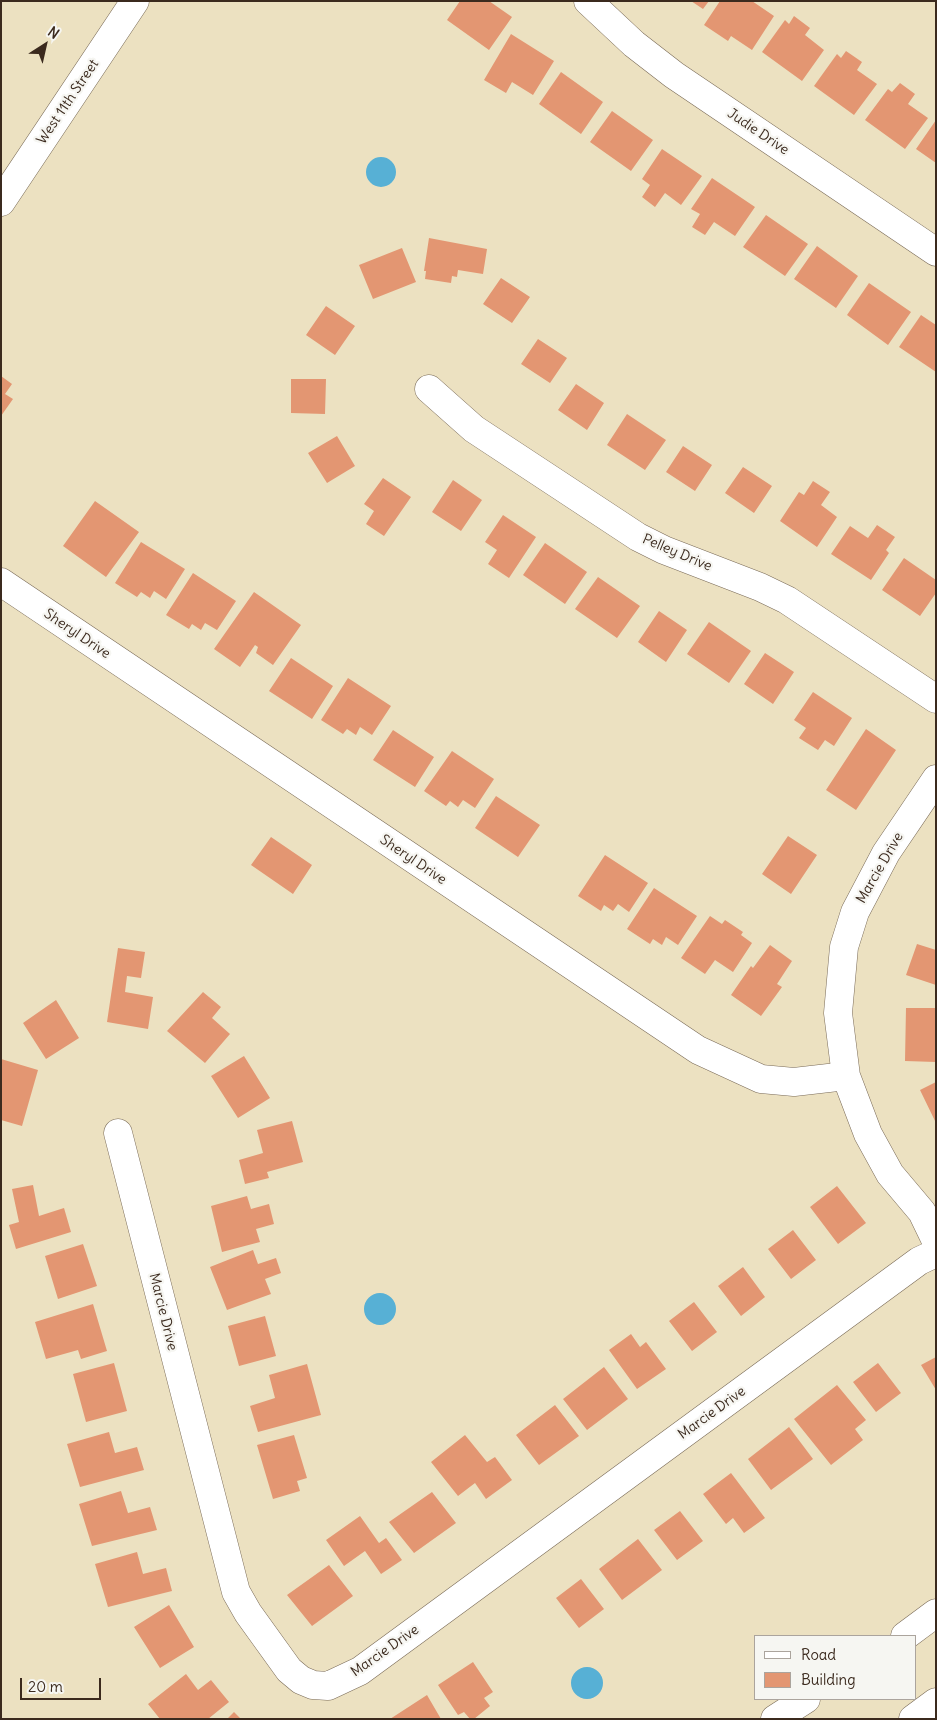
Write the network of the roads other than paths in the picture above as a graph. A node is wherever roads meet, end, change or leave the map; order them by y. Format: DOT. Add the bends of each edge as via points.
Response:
graph roads {
  1 [pos="135,1"];
  2 [pos="588,1"];
  3 [pos="1,202"];
  4 [pos="936,252"];
  5 [pos="430,389"];
  6 [pos="1,582"];
  7 [pos="936,699"];
  8 [pos="936,779"];
  9 [pos="846,1076"];
  10 [pos="118,1132"];
  11 [pos="936,1241"];
  12 [pos="936,1253"];
  13 [pos="936,1613"];
  14 [pos="906,1635"];
  15 [pos="804,1700"];
  16 [pos="823,1700"];
  17 [pos="936,1702"];
  18 [pos="775,1719"];
  19 [pos="798,1719"];
  20 [pos="913,1719"];
  1 -- 3 [label="main road, West 11th Street"];
  2 -- 4 [label="main road, Judie Drive" via="634,44 674,75"];
  5 -- 7 [label="main road, Pelley Drive" via="474,429 638,537 787,600"];
  6 -- 9 [label="main road, Sheryl Drive" via="698,1050 761,1078 794,1082"];
  8 -- 9 [label="main road, Marcie Drive" via="870,880 844,947 838,1013"];
  9 -- 11 [label="main road, Marcie Drive" via="878,1154 890,1174 922,1212"];
  10 -- 12 [label="main road, Marcie Drive" via="236,1592 289,1670 313,1685 328,1686 360,1670 919,1261"];
  13 -- 14 [label="main road"];
  15 -- 18 [label="main road"];
  16 -- 19 [label="main road"];
  17 -- 20 [label="main road"];
}
